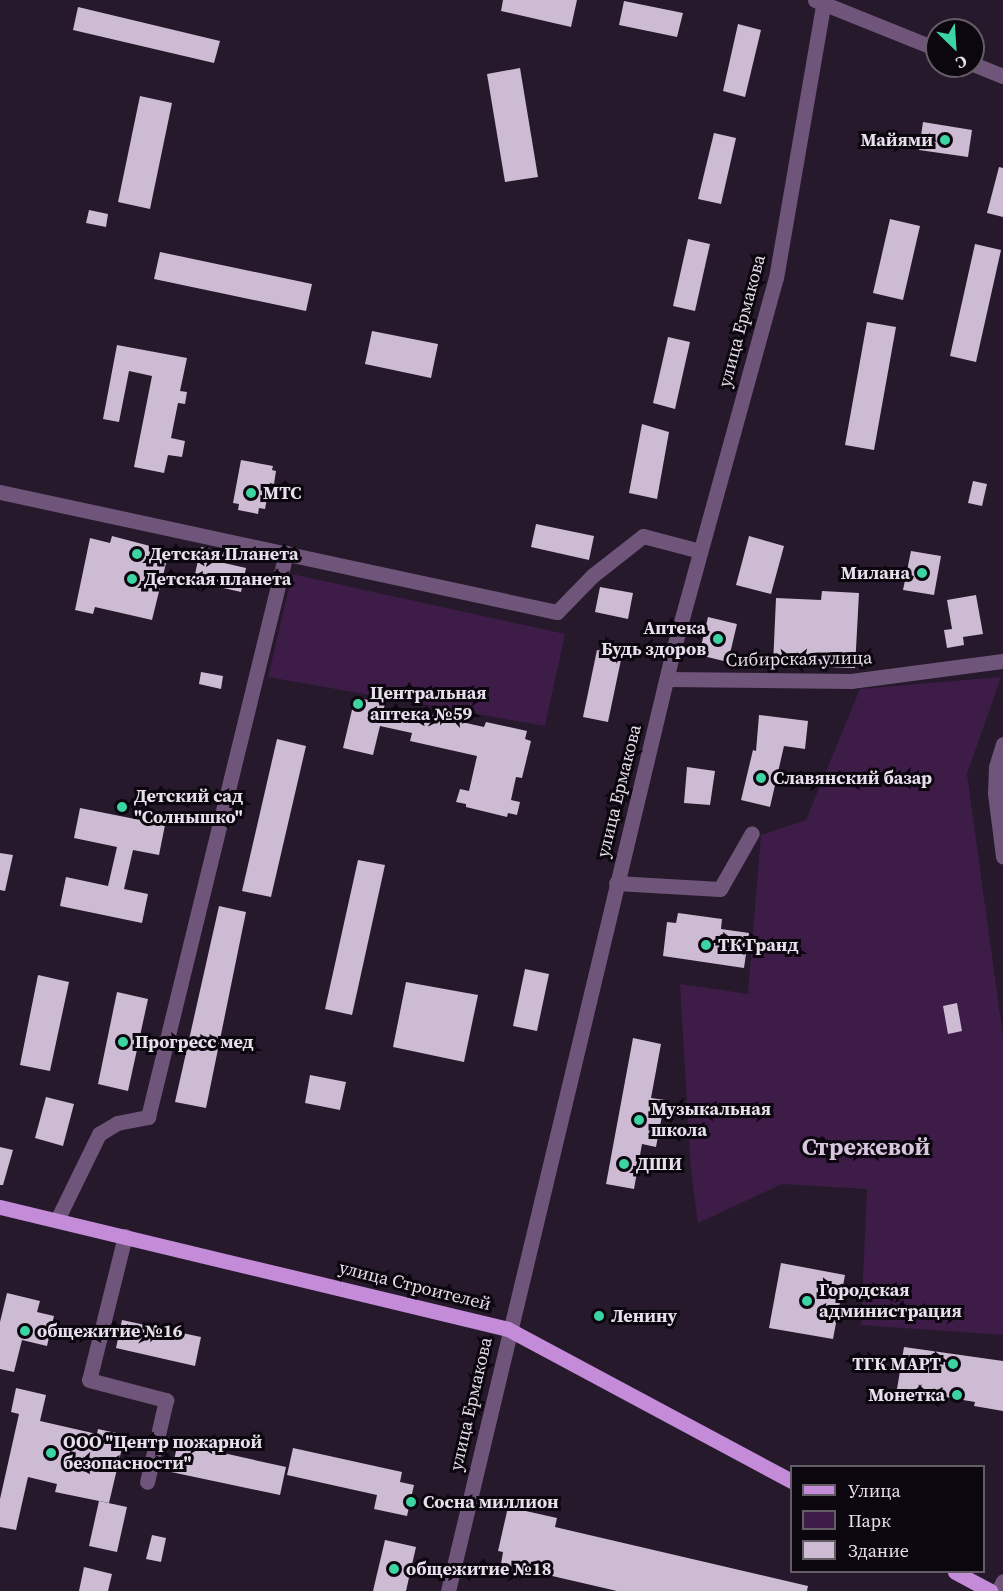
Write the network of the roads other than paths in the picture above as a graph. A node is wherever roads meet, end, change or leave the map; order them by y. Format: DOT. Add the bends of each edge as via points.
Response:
graph roads {
  1 [pos="821,1"];
  2 [pos="925,44"];
  3 [pos="985,69"];
  4 [pos="1003,76"];
  5 [pos="0,492"];
  6 [pos="700,550"];
  7 [pos="286,553"];
  8 [pos="1003,662"];
  9 [pos="667,679"];
  10 [pos="1003,744"];
  11 [pos="752,833"];
  12 [pos="1003,856"];
  13 [pos="616,883"];
  14 [pos="0,1207"];
  15 [pos="57,1220"];
  16 [pos="125,1236"];
  17 [pos="508,1329"];
  18 [pos="790,1480"];
  19 [pos="147,1482"];
  20 [pos="957,1573"];
  21 [pos="1003,1581"];
  22 [pos="448,1591"];
  23 [pos="990,1591"];
  24 [pos="998,1591"];
  1 -- 2 [label="street"];
  1 -- 6 [label="street, улица Ермакова" via="776,278"];
  3 -- 4 [label="street"];
  5 -- 7 [label="street"];
  6 -- 7 [label="street" via="643,536 592,576 557,612"];
  6 -- 9 [label="street, улица Ермакова"];
  7 -- 15 [label="street" via="148,1117 117,1123 99,1134"];
  8 -- 9 [label="street, Сибирская улица" via="851,681"];
  9 -- 13 [label="street, улица Ермакова"];
  10 -- 12 [label="street" via="996,767 995,793"];
  11 -- 13 [label="street" via="720,889"];
  13 -- 17 [label="street, улица Ермакова"];
  14 -- 15 [label="main road, улица Строителей"];
  15 -- 16 [label="main road, улица Строителей"];
  16 -- 17 [label="main road, улица Строителей"];
  16 -- 19 [label="street" via="89,1380 166,1400"];
  17 -- 18 [label="main road, улица Строителей"];
  17 -- 22 [label="street, улица Ермакова"];
  20 -- 23 [label="main road"];
  21 -- 24 [label="street"];
}
